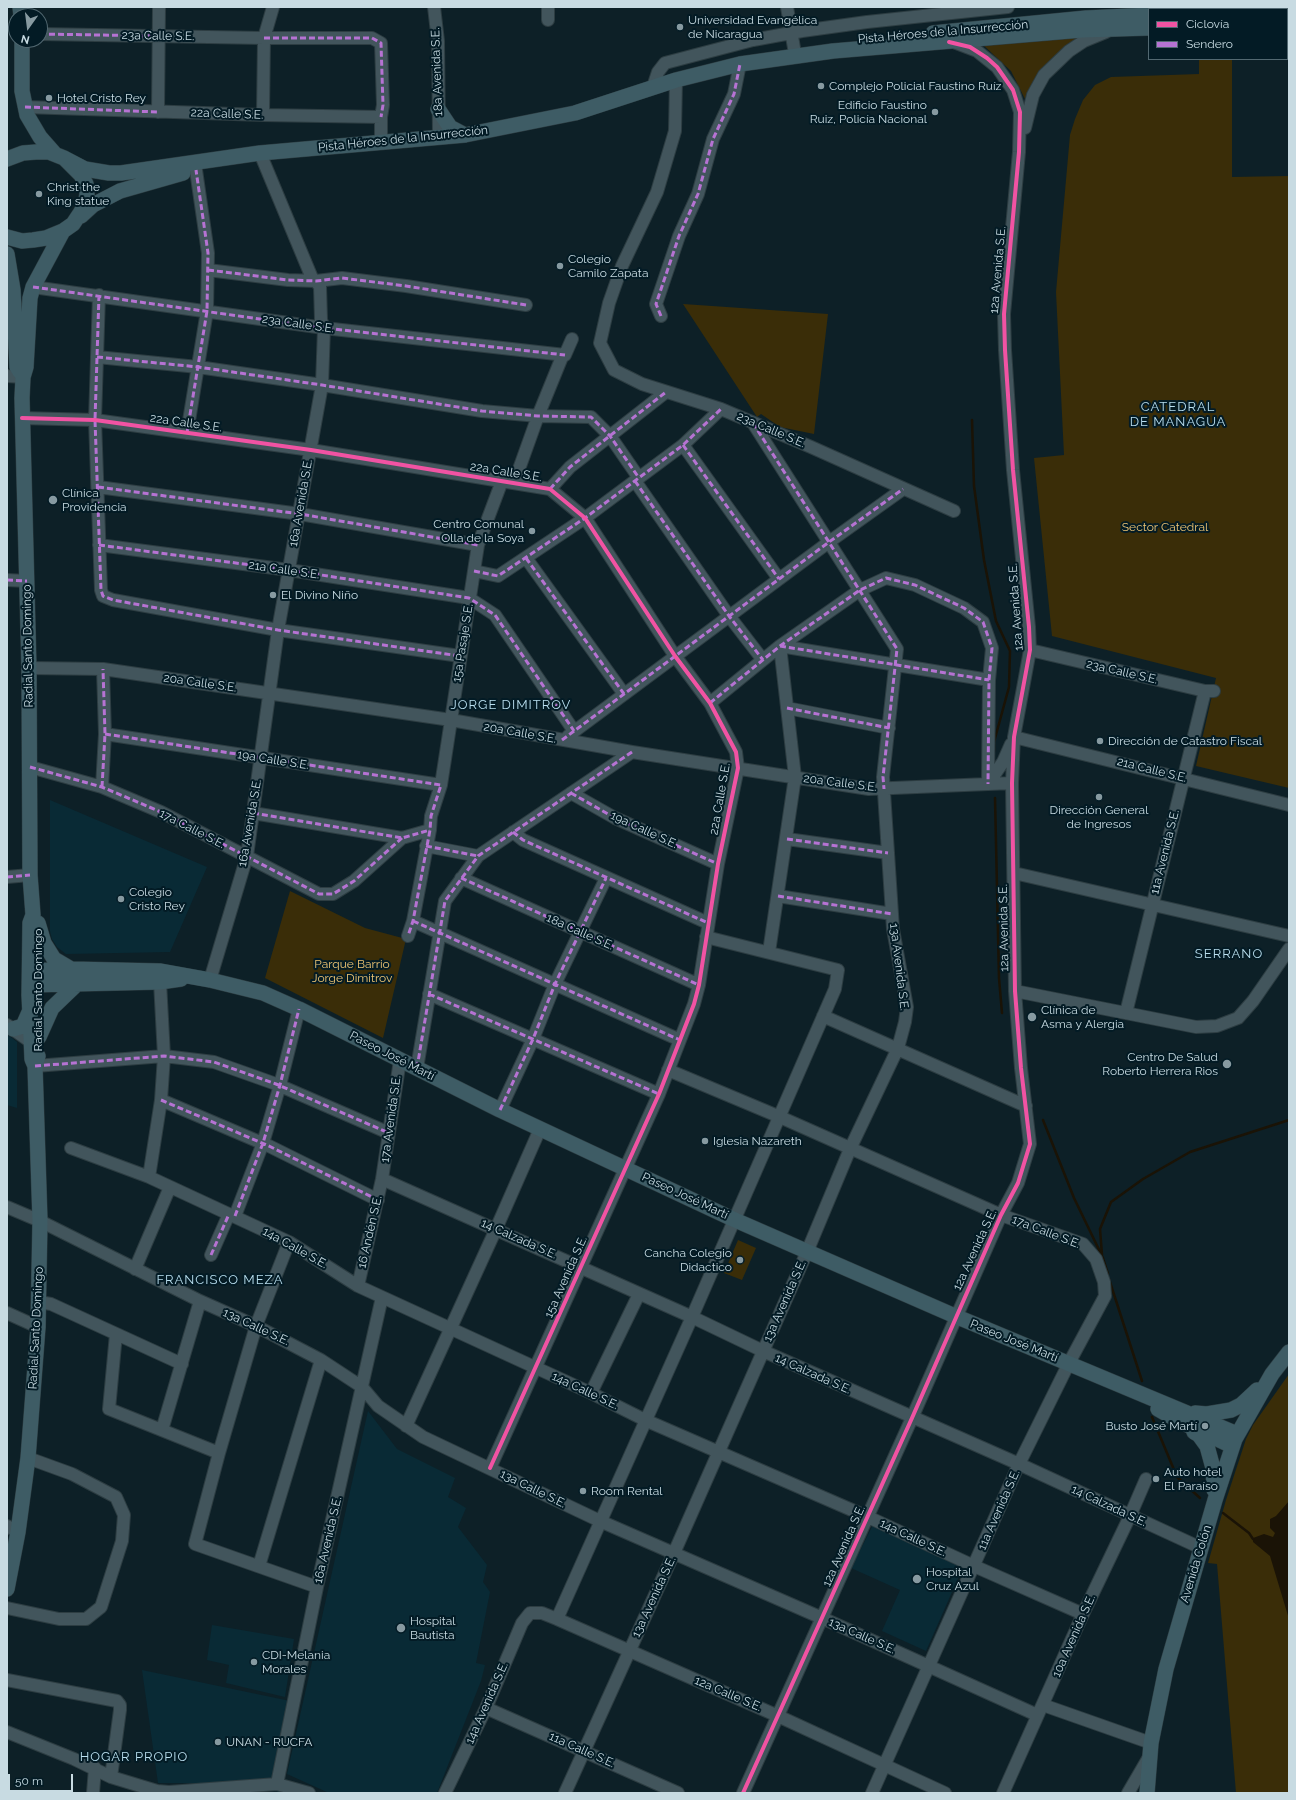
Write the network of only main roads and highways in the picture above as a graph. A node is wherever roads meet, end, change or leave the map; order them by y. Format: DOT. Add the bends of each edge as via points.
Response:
graph roads {
  1 [pos="1257,7"];
  2 [pos="1245,8"];
  3 [pos="1148,15"];
  4 [pos="1148,28"];
  5 [pos="792,41"];
  6 [pos="22,48"];
  7 [pos="846,50"];
  8 [pos="740,64"];
  9 [pos="438,109"];
  10 [pos="465,135"];
  11 [pos="254,154"];
  12 [pos="60,156"];
  13 [pos="7,159"];
  14 [pos="68,227"];
  15 [pos="7,237"];
  16 [pos="7,254"];
  17 [pos="23,377"];
  18 [pos="35,919"];
  19 [pos="72,969"];
  20 [pos="35,978"];
  21 [pos="204,978"];
  22 [pos="77,984"];
  23 [pos="30,1010"];
  24 [pos="10,1027"];
  25 [pos="35,1040"];
  26 [pos="1289,1352"];
  27 [pos="1272,1374"];
  28 [pos="1183,1417"];
  29 [pos="1235,1440"];
  30 [pos="1215,1500"];
  31 [pos="13,1529"];
  32 [pos="7,1589"];
  33 [pos="1147,1793"];
  1 -- 2 [label="main road"];
  3 -- 5 [label="main road, Pista Héroes de la Insurrección" via="1086,18 882,37"];
  4 -- 7 [label="main road, Pista Héroes de la Insurrección" via="1082,30"];
  5 -- 7 [label="main road" via="800,51 831,47"];
  5 -- 8 [label="main road" via="790,52"];
  6 -- 12 [label="main road" via="22,91 25,107 40,137"];
  7 -- 8 [label="main road, Pista Héroes de la Insurrección"];
  8 -- 10 [label="main road, Pista Héroes de la Insurrección" via="676,80 575,113"];
  9 -- 10 [label="main road" via="450,127"];
  10 -- 11 [label="main road, Pista Héroes de la Insurrección"];
  11 -- 12 [label="main road, Pista Héroes de la Insurrección" via="155,169 109,173 85,170"];
  11 -- 14 [label="main road, Pista Héroes de la Insurrección" via="120,191 93,205"];
  12 -- 13 [label="main road" via="30,152"];
  12 -- 14 [label="main road" via="81,175 87,190 85,205"];
  14 -- 15 [label="main road" via="46,238 22,240"];
  14 -- 17 [label="main road, Radial Santo Domingo" via="33,287"];
  16 -- 17 [label="main road, Radial Santo Domingo" via="13,290 17,367"];
  17 -- 18 [label="main road, Radial Santo Domingo" via="30,875"];
  18 -- 19 [label="main road" via="44,943 54,959"];
  18 -- 20 [label="main road, Radial Santo Domingo"];
  19 -- 20 [label="main road, Paseo José Martí"];
  19 -- 21 [label="main road, Paseo José Martí" via="160,971"];
  20 -- 22 [label="main road, Paseo José Martí"];
  20 -- 23 [label="main road, Radial Santo Domingo"];
  20 -- 25 [label="main road, Radial Santo Domingo"];
  21 -- 22 [label="main road, Paseo José Martí"];
  21 -- 28 [label="main road, Paseo José Martí" via="263,992 500,1110 735,1220 1069,1363"];
  22 -- 25 [label="main road" via="52,1008"];
  23 -- 24 [label="main road" via="23,1026"];
  23 -- 25 [label="main road, Radial Santo Domingo"];
  25 -- 31 [label="main road, Radial Santo Domingo" via="38,1059 35,1066 40,1221 38,1327 28,1458"];
  26 -- 27 [label="main road, Avenida Colón"];
  27 -- 28 [label="main road" via="1241,1406 1219,1413"];
  27 -- 29 [label="main road, Avenida Colón"];
  28 -- 29 [label="main road, Paseo José Martí"];
  28 -- 30 [label="main road" via="1207,1446 1214,1475"];
  29 -- 30 [label="main road, Avenida Colón"];
  30 -- 33 [label="main road, Avenida Colón" via="1166,1669 1150,1750"];
  31 -- 32 [label="main road, Radial Santo Domingo"];
}
